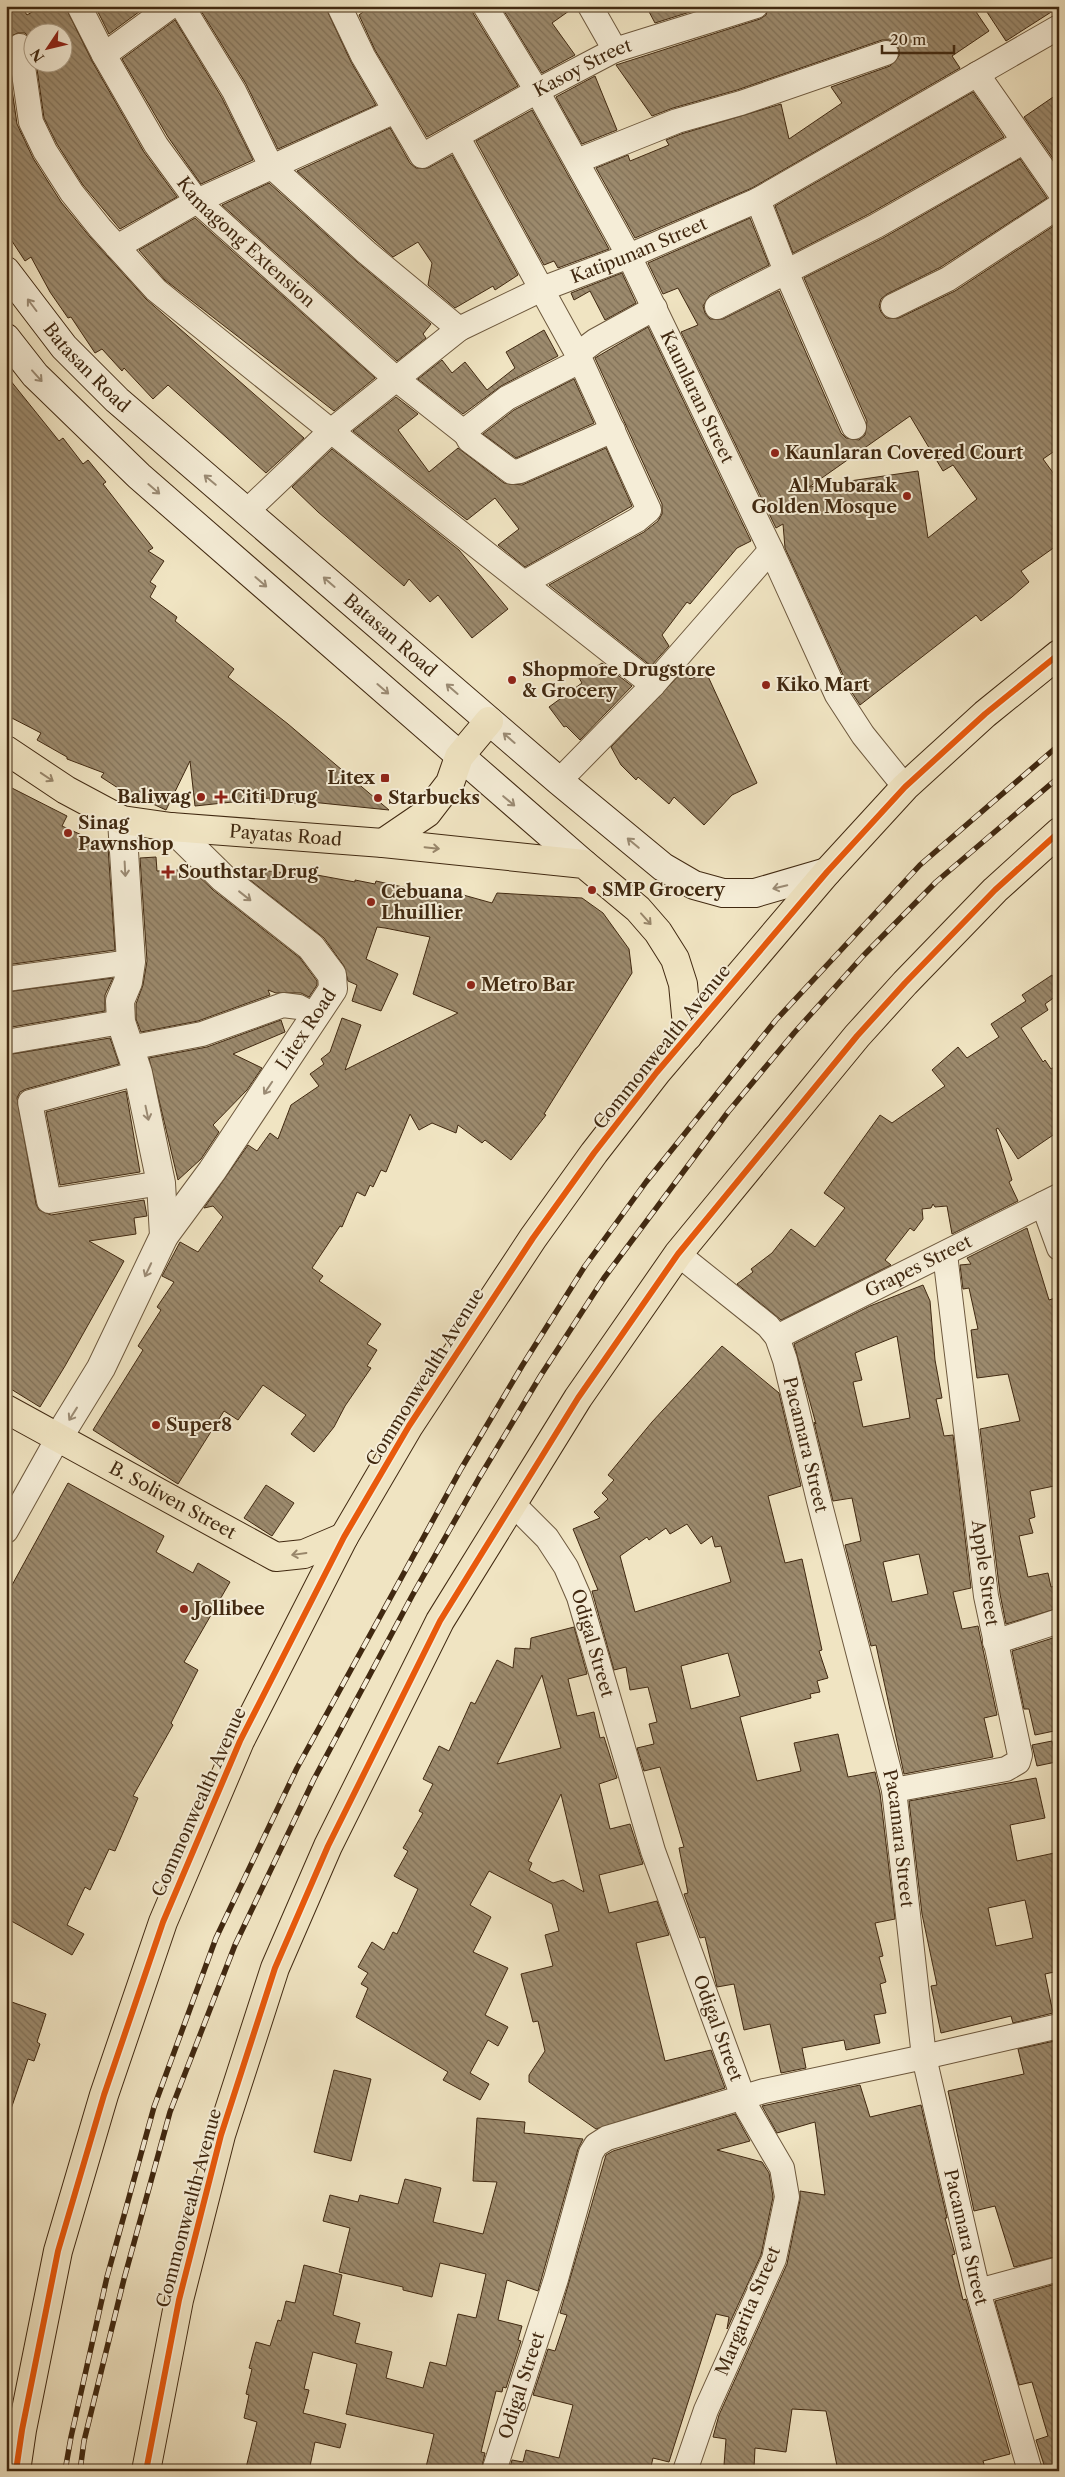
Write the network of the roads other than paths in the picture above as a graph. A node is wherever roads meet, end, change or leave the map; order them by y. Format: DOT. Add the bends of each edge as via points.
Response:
graph roads {
  1 [pos="79,6"];
  2 [pos="171,6"];
  3 [pos="182,6"];
  4 [pos="339,6"];
  5 [pos="485,6"];
  6 [pos="590,6"];
  7 [pos="756,6"];
  8 [pos="695,15"];
  9 [pos="1059,26"];
  10 [pos="20,46"];
  11 [pos="615,50"];
  12 [pos="886,53"];
  13 [pos="104,55"];
  14 [pos="977,74"];
  15 [pos="537,91"];
  16 [pos="394,111"];
  17 [pos="457,136"];
  18 [pos="1023,142"];
  19 [pos="578,161"];
  20 [pos="271,166"];
  21 [pos="1059,191"];
  22 [pos="758,200"];
  23 [pos="197,201"];
  24 [pos="1059,206"];
  25 [pos="117,247"];
  26 [pos="629,256"];
  27 [pos="6,271"];
  28 [pos="786,274"];
  29 [pos="542,289"];
  30 [pos="893,306"];
  31 [pos="717,307"];
  32 [pos="655,308"];
  33 [pos="459,329"];
  34 [pos="6,338"];
  35 [pos="579,357"];
  36 [pos="395,378"];
  37 [pos="854,427"];
  38 [pos="613,430"];
  39 [pos="330,431"];
  40 [pos="466,434"];
  41 [pos="247,511"];
  42 [pos="771,550"];
  43 [pos="524,583"];
  44 [pos="1059,654"];
  45 [pos="654,685"];
  46 [pos="489,721"];
  47 [pos="6,750"];
  48 [pos="459,757"];
  49 [pos="559,781"];
  50 [pos="905,787"];
  51 [pos="122,820"];
  52 [pos="171,827"];
  53 [pos="1059,832"];
  54 [pos="383,843"];
  55 [pos="584,864"];
  56 [pos="827,872"];
  57 [pos="130,962"];
  58 [pos="6,979"];
  59 [pos="316,1016"];
  60 [pos="125,1035"];
  61 [pos="688,1036"];
  62 [pos="6,1042"];
  63 [pos="138,1073"];
  64 [pos="161,1183"];
  65 [pos="1051,1200"];
  66 [pos="164,1236"];
  67 [pos="1059,1248"];
  68 [pos="678,1254"];
  69 [pos="945,1254"];
  70 [pos="776,1336"];
  71 [pos="6,1409"];
  72 [pos="58,1438"];
  73 [pos="512,1503"];
  74 [pos="6,1531"];
  75 [pos="344,1537"];
  76 [pos="1059,1621"];
  77 [pos="995,1642"];
  78 [pos="894,1790"];
  79 [pos="1059,2026"];
  80 [pos="924,2057"];
  81 [pos="743,2097"];
  82 [pos="1059,2269"];
  83 [pos="978,2291"];
  84 [pos="16,2471"];
  85 [pos="146,2471"];
  86 [pos="494,2471"];
  87 [pos="685,2471"];
  88 [pos="1030,2471"];
  1 -- 13 [label="street, Kamagong Extension"];
  2 -- 13 [label="street"];
  3 -- 20 [label="street" via="234,91"];
  4 -- 16 [label="street" via="362,56"];
  5 -- 15 [label="street, Kaunlaran Street"];
  6 -- 11 [label="street"];
  7 -- 8 [label="street, Kasoy Street"];
  8 -- 11 [label="street, Kasoy Street"];
  9 -- 14 [label="street, Katipunan Street"];
  10 -- 25 [label="street" via="31,122 72,193"];
  11 -- 15 [label="street, Kasoy Street"];
  12 -- 19 [label="street" via="759,97 677,121"];
  13 -- 23 [label="street, Kamagong Extension" via="156,145"];
  14 -- 18 [label="street"];
  14 -- 22 [label="street, Katipunan Street"];
  15 -- 17 [label="street, Kasoy Street"];
  15 -- 19 [label="street, Kaunlaran Street"];
  16 -- 17 [label="street, Kasoy Street" via="422,156"];
  16 -- 20 [label="street"];
  17 -- 29 [label="street"];
  18 -- 21 [label="street"];
  18 -- 28 [label="street"];
  19 -- 26 [label="street, Kaunlaran Street"];
  20 -- 23 [label="street"];
  20 -- 33 [label="street" via="366,252"];
  22 -- 26 [label="street, Katipunan Street"];
  22 -- 28 [label="street"];
  23 -- 25 [label="street"];
  23 -- 36 [label="street, Kamagong Extension"];
  24 -- 30 [label="street" via="948,279"];
  25 -- 39 [label="street" via="156,290"];
  26 -- 29 [label="street, Katipunan Street"];
  26 -- 32 [label="street, Kaunlaran Street"];
  41 -- 27 [label="main road, Batasan Road, one-way" via="124,406 64,347"];
  28 -- 31 [label="street"];
  28 -- 37 [label="street"];
  29 -- 33 [label="street, Katipunan Street"];
  29 -- 35 [label="street"];
  32 -- 35 [label="street" via="595,341"];
  32 -- 42 [label="street, Kaunlaran Street"];
  33 -- 36 [label="street, Katipunan Street"];
  34 -- 48 [label="main road, one-way" via="35,375 133,470"];
  35 -- 38 [label="street"];
  35 -- 40 [label="street" via="574,364 507,398 467,428"];
  36 -- 39 [label="street, Katipunan Street"];
  36 -- 40 [label="street, Kamagong Extension"];
  38 -- 40 [label="street, Kamagong Extension" via="512,472 469,440"];
  38 -- 43 [label="street" via="649,510 637,520"];
  39 -- 41 [label="street, Katipunan Street"];
  39 -- 43 [label="street"];
  46 -- 41 [label="main road, Batasan Road, one-way"];
  42 -- 45 [label="street"];
  42 -- 50 [label="street, Kaunlaran Street" via="837,695 863,735"];
  43 -- 45 [label="street"];
  44 -- 50 [label="main road, Commonwealth Avenue" via="985,714"];
  45 -- 49 [label="street"];
  46 -- 48 [label="main road"];
  49 -- 46 [label="main road, Batasan Road, one-way"];
  47 -- 51 [label="main road, Payatas Road, one-way" via="66,790"];
  48 -- 54 [label="main road" via="450,783 427,813"];
  48 -- 55 [label="main road, one-way"];
  56 -- 49 [label="main road, Batasan Road, one-way" via="755,893 723,893 694,885 663,867"];
  50 -- 56 [label="main road, Commonwealth Avenue"];
  51 -- 52 [label="main road, Payatas Road"];
  51 -- 57 [label="main road, one-way"];
  52 -- 54 [label="main road, Payatas Road"];
  52 -- 59 [label="main road, Litex Road, one-way" via="204,862 316,952 332,976 333,989"];
  53 -- 68 [label="main road, Commonwealth Avenue" via="955,929 887,1003"];
  54 -- 55 [label="main road, Payatas Road, one-way"];
  55 -- 61 [label="main road, one-way" via="638,909 675,959 683,984"];
  56 -- 61 [label="main road, Commonwealth Avenue"];
  57 -- 58 [label="street"];
  57 -- 60 [label="main road" via="128,982 120,1001"];
  59 -- 60 [label="street" via="299,1007 283,1005 202,1034"];
  59 -- 66 [label="main road, Litex Road, one-way"];
  60 -- 62 [label="street"];
  60 -- 63 [label="main road"];
  61 -- 75 [label="main road, Commonwealth Avenue" via="594,1154 533,1238 409,1426"];
  63 -- 64 [label="main road, one-way"];
  63 -- 64 [label="street" via="30,1102 36,1144 49,1201"];
  64 -- 66 [label="main road"];
  65 -- 67 [label="street"];
  65 -- 69 [label="street, Grapes Street"];
  66 -- 72 [label="main road, Litex Road, one-way" via="101,1368"];
  68 -- 70 [label="street, Pacamara Street" via="768,1326"];
  68 -- 73 [label="main road, Commonwealth Avenue" via="578,1398"];
  69 -- 70 [label="street, Grapes Street"];
  69 -- 77 [label="street, Apple Street" via="980,1551"];
  70 -- 78 [label="street, Pacamara Street" via="785,1360"];
  71 -- 72 [label="main road, B. Soliven Street"];
  72 -- 74 [label="street"];
  75 -- 72 [label="main road, B. Soliven Street, one-way" via="304,1554 276,1557"];
  73 -- 81 [label="street, Odigal Street" via="547,1538 566,1567 579,1597 653,1851"];
  73 -- 85 [label="main road, Commonwealth Avenue" via="440,1620 328,1846 274,1968 214,2162 179,2300"];
  75 -- 84 [label="main road, Commonwealth Avenue" via="240,1741 163,1922 104,2095 58,2251"];
  76 -- 77 [label="street"];
  77 -- 78 [label="street, Apple Street" via="1019,1748 1018,1762 1006,1769"];
  78 -- 80 [label="street, Pacamara Street"];
  79 -- 80 [label="street"];
  80 -- 81 [label="street"];
  80 -- 83 [label="street, Pacamara Street"];
  81 -- 86 [label="street, Odigal Street" via="596,2144"];
  81 -- 87 [label="street, Margarita Street" via="782,2168 787,2197 774,2259 706,2410"];
  82 -- 83 [label="street"];
  83 -- 88 [label="street, Pacamara Street"];
}
